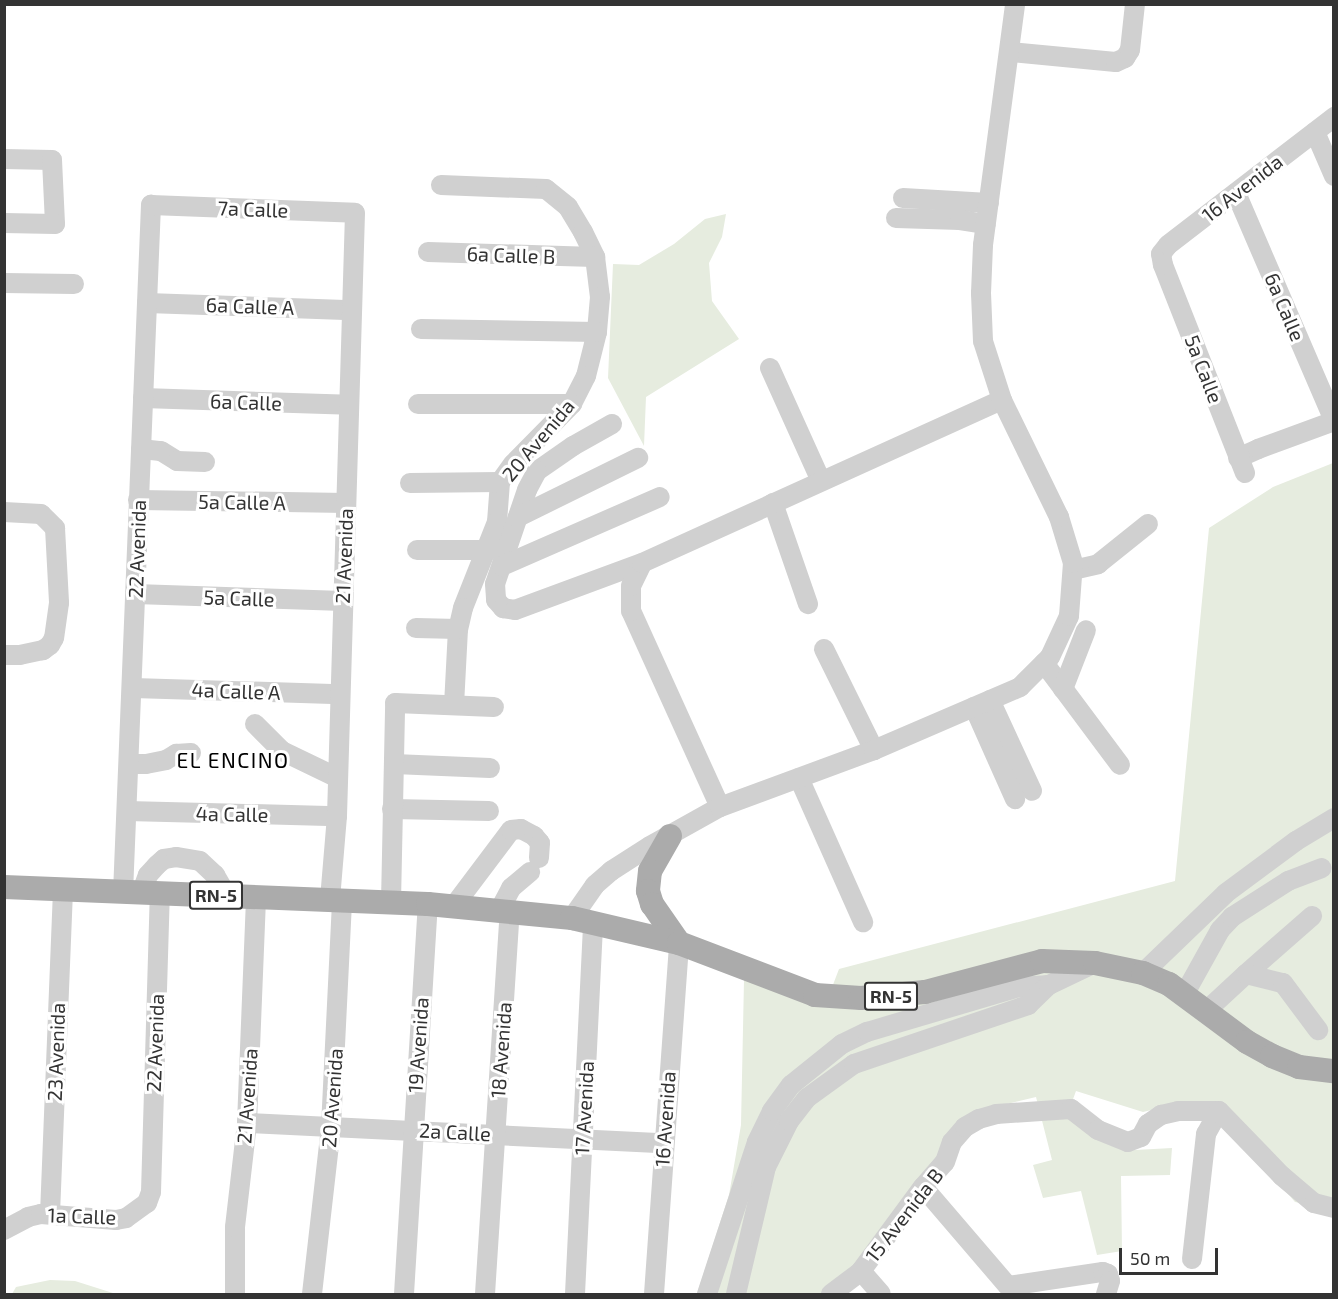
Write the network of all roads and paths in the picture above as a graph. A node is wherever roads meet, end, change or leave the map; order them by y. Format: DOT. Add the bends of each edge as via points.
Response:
graph roads {
  1 [pos="1015,4"];
  2 [pos="1135,4"];
  3 [pos="1010,52"];
  4 [pos="1334,117"];
  5 [pos="1315,132"];
  6 [pos="4,159"];
  7 [pos="1334,176"];
  8 [pos="441,185"];
  9 [pos="1236,193"];
  10 [pos="903,198"];
  11 [pos="989,203"];
  12 [pos="151,205"];
  13 [pos="356,213"];
  14 [pos="896,218"];
  15 [pos="4,223"];
  16 [pos="986,224"];
  17 [pos="428,252"];
  18 [pos="595,257"];
  19 [pos="1163,266"];
  20 [pos="4,283"];
  21 [pos="74,284"];
  22 [pos="147,303"];
  23 [pos="352,310"];
  24 [pos="421,329"];
  25 [pos="597,332"];
  26 [pos="770,368"];
  27 [pos="143,398"];
  28 [pos="1002,400"];
  29 [pos="418,404"];
  30 [pos="572,404"];
  31 [pos="349,405"];
  32 [pos="1334,421"];
  33 [pos="612,424"];
  34 [pos="141,449"];
  35 [pos="638,458"];
  36 [pos="205,462"];
  37 [pos="821,481"];
  38 [pos="500,482"];
  39 [pos="410,483"];
  40 [pos="660,497"];
  41 [pos="138,500"];
  42 [pos="346,503"];
  43 [pos="773,503"];
  44 [pos="4,512"];
  45 [pos="518,517"];
  46 [pos="1148,524"];
  47 [pos="417,549"];
  48 [pos="489,550"];
  49 [pos="642,563"];
  50 [pos="502,566"];
  51 [pos="1072,570"];
  52 [pos="135,594"];
  53 [pos="343,601"];
  54 [pos="808,604"];
  55 [pos="416,628"];
  56 [pos="458,629"];
  57 [pos="1086,630"];
  58 [pos="824,649"];
  59 [pos="4,655"];
  60 [pos="1044,663"];
  61 [pos="133,688"];
  62 [pos="1063,689"];
  63 [pos="340,694"];
  64 [pos="982,703"];
  65 [pos="454,705"];
  66 [pos="494,707"];
  67 [pos="255,724"];
  68 [pos="874,750"];
  69 [pos="191,753"];
  70 [pos="129,764"];
  71 [pos="394,764"];
  72 [pos="1120,765"];
  73 [pos="490,768"];
  74 [pos="338,778"];
  75 [pos="799,778"];
  76 [pos="1024,795"];
  77 [pos="720,807"];
  78 [pos="392,809"];
  79 [pos="127,811"];
  80 [pos="489,811"];
  81 [pos="337,816"];
  82 [pos="1334,818"];
  83 [pos="670,836"];
  84 [pos="1322,868"];
  85 [pos="4,887"];
  86 [pos="63,890"];
  87 [pos="141,894"];
  88 [pos="227,896"];
  89 [pos="256,896"];
  90 [pos="336,900"];
  91 [pos="391,902"];
  92 [pos="428,904"];
  93 [pos="453,907"];
  94 [pos="504,912"];
  95 [pos="1312,916"];
  96 [pos="583,920"];
  97 [pos="862,922"];
  98 [pos="679,943"];
  99 [pos="1095,963"];
  100 [pos="1143,973"];
  101 [pos="1246,974"];
  102 [pos="1049,985"];
  103 [pos="1184,995"];
  104 [pos="1206,1011"];
  105 [pos="1318,1030"];
  106 [pos="1334,1071"];
  107 [pos="1219,1111"];
  108 [pos="247,1123"];
  109 [pos="331,1127"];
  110 [pos="413,1129"];
  111 [pos="496,1134"];
  112 [pos="582,1139"];
  113 [pos="663,1143"];
  114 [pos="923,1187"];
  115 [pos="151,1192"];
  116 [pos="1334,1208"];
  117 [pos="50,1214"];
  118 [pos="4,1230"];
  119 [pos="1192,1258"];
  120 [pos="861,1271"];
  121 [pos="1004,1290"];
  122 [pos="235,1294"];
  123 [pos="312,1294"];
  124 [pos="404,1294"];
  125 [pos="485,1294"];
  126 [pos="574,1294"];
  127 [pos="654,1294"];
  128 [pos="707,1294"];
  129 [pos="736,1294"];
  130 [pos="831,1294"];
  131 [pos="881,1294"];
  132 [pos="1106,1294"];
  1 -- 3 [label="street"];
  2 -- 3 [label="street" via="1130,50 1116,62"];
  3 -- 11 [label="street"];
  4 -- 5 [label="street, 16 Avenida"];
  5 -- 7 [label="street"];
  5 -- 9 [label="street, 16 Avenida"];
  6 -- 15 [label="street" via="52,160 55,224"];
  8 -- 18 [label="street, 20 Avenida" via="546,189 568,207"];
  9 -- 19 [label="street, 16 Avenida" via="1168,245 1161,254"];
  9 -- 32 [label="street, 6a Calle"];
  10 -- 11 [label="street"];
  11 -- 16 [label="street"];
  12 -- 13 [label="street, 7a Calle"];
  12 -- 22 [label="street, 22 Avenida"];
  13 -- 23 [label="street, 21 Avenida"];
  14 -- 16 [label="street"];
  16 -- 28 [label="street" via="981,293 983,341"];
  17 -- 18 [label="street, 6a Calle B"];
  18 -- 25 [label="street, 20 Avenida" via="600,297"];
  19 -- 32 [label="street, 5a Calle" via="1241,466 1258,448"];
  20 -- 21 [label="street"];
  22 -- 23 [label="street, 6a Calle A"];
  22 -- 27 [label="street, 22 Avenida"];
  23 -- 31 [label="street, 21 Avenida"];
  24 -- 25 [label="street"];
  25 -- 30 [label="street, 20 Avenida" via="586,376"];
  26 -- 37 [label="street"];
  27 -- 31 [label="street, 6a Calle"];
  27 -- 34 [label="street, 22 Avenida"];
  28 -- 37 [label="street"];
  28 -- 51 [label="street" via="1059,517"];
  29 -- 30 [label="street"];
  30 -- 38 [label="street, 20 Avenida"];
  31 -- 42 [label="street, 21 Avenida"];
  33 -- 45 [label="street" via="537,471"];
  34 -- 36 [label="street" via="161,451 177,461"];
  34 -- 41 [label="street, 22 Avenida"];
  35 -- 45 [label="street"];
  37 -- 43 [label="street"];
  38 -- 39 [label="street"];
  38 -- 48 [label="street, 20 Avenida" via="497,522"];
  40 -- 50 [label="street"];
  41 -- 42 [label="street, 5a Calle A"];
  41 -- 52 [label="street, 22 Avenida"];
  42 -- 53 [label="street, 21 Avenida"];
  43 -- 49 [label="street"];
  43 -- 54 [label="street"];
  44 -- 59 [label="street" via="41,514 55,528 59,603 50,645 43,650"];
  45 -- 50 [label="street"];
  46 -- 51 [label="street" via="1098,564"];
  47 -- 48 [label="street"];
  48 -- 56 [label="street, 20 Avenida" via="463,608"];
  49 -- 50 [label="street" via="514,610 503,608 496,600 495,584"];
  49 -- 77 [label="street" via="631,586 631,611"];
  51 -- 60 [label="street" via="1069,616"];
  52 -- 53 [label="street, 5a Calle"];
  52 -- 61 [label="street, 22 Avenida"];
  53 -- 63 [label="street, 21 Avenida"];
  55 -- 56 [label="street"];
  56 -- 65 [label="street, 20 Avenida"];
  57 -- 62 [label="street"];
  58 -- 68 [label="street"];
  60 -- 62 [label="street"];
  60 -- 64 [label="street" via="1020,687"];
  61 -- 63 [label="street, 4a Calle A"];
  61 -- 70 [label="street, 22 Avenida"];
  62 -- 72 [label="street"];
  63 -- 74 [label="street, 21 Avenida"];
  64 -- 68 [label="street"];
  64 -- 76 [label="street"];
  65 -- 66 [label="street"];
  65 -- 71 [label="street" via="395,703"];
  67 -- 74 [label="street" via="282,751"];
  68 -- 75 [label="street"];
  69 -- 70 [label="street"];
  70 -- 79 [label="street, 22 Avenida"];
  71 -- 73 [label="street"];
  71 -- 78 [label="street"];
  74 -- 81 [label="street, 21 Avenida"];
  75 -- 77 [label="street"];
  75 -- 97 [label="street"];
  77 -- 83 [label="street"];
  78 -- 80 [label="street"];
  78 -- 91 [label="street"];
  79 -- 81 [label="street, 4a Calle"];
  79 -- 87 [label="street, 22 Avenida"];
  81 -- 90 [label="street, 21 Avenida"];
  82 -- 100 [label="street" via="1226,893"];
  83 -- 96 [label="street" via="611,871 596,885"];
  83 -- 98 [label="main road" via="650,871 648,891 652,904"];
  84 -- 103 [label="street" via="1295,877 1232,917 1220,930"];
  85 -- 86 [label="main road, RN-5"];
  86 -- 87 [label="main road, RN-5"];
  86 -- 117 [label="street, 23 Avenida"];
  87 -- 88 [label="main road, RN-5"];
  87 -- 88 [label="street" via="148,875 157,865 176,857 200,861 215,875"];
  87 -- 115 [label="street, 22 Avenida"];
  88 -- 89 [label="main road, RN-5"];
  89 -- 90 [label="main road, RN-5"];
  89 -- 108 [label="street, 21 Avenida"];
  90 -- 91 [label="main road, RN-5"];
  90 -- 109 [label="street, 20 Avenida"];
  91 -- 92 [label="main road, RN-5"];
  92 -- 93 [label="main road, RN-5"];
  92 -- 110 [label="street, 19 Avenida"];
  93 -- 94 [label="main road, RN-5"];
  93 -- 94 [label="street" via="511,830 521,829 540,843 535,865 511,888"];
  94 -- 96 [label="main road, RN-5"];
  94 -- 111 [label="street, 18 Avenida"];
  95 -- 101 [label="street"];
  96 -- 98 [label="main road, RN-5"];
  96 -- 112 [label="street, 17 Avenida"];
  98 -- 99 [label="main road, RN-5" via="815,994 861,998 925,992 1042,961"];
  98 -- 113 [label="street, 16 Avenida"];
  99 -- 100 [label="main road, RN-5"];
  99 -- 102 [label="street"];
  100 -- 103 [label="main road, RN-5"];
  101 -- 104 [label="street"];
  101 -- 105 [label="street" via="1283,983"];
  102 -- 128 [label="street" via="1019,987 867,1032 842,1044 791,1085 757,1142"];
  102 -- 129 [label="street" via="1028,1005 854,1064 807,1098 789,1121 766,1167"];
  103 -- 104 [label="main road, RN-5"];
  104 -- 106 [label="main road, RN-5" via="1272,1056 1299,1067"];
  107 -- 114 [label="street, 15 Avenida B" via="1161,1115 1148,1124 1141,1137 1128,1142 1098,1130 1071,1109 996,1114 965,1127 952,1142 945,1162"];
  107 -- 116 [label="street" via="1314,1203"];
  107 -- 119 [label="street" via="1206,1134"];
  108 -- 109 [label="street, 2a Calle"];
  108 -- 122 [label="street, 21 Avenida" via="235,1227"];
  109 -- 110 [label="street, 2a Calle"];
  109 -- 123 [label="street, 20 Avenida"];
  110 -- 111 [label="street, 2a Calle"];
  110 -- 124 [label="street, 19 Avenida"];
  111 -- 112 [label="street, 2a Calle"];
  111 -- 125 [label="street, 18 Avenida"];
  112 -- 113 [label="street, 2a Calle"];
  112 -- 126 [label="street, 17 Avenida"];
  113 -- 127 [label="street, 16 Avenida"];
  114 -- 120 [label="street, 15 Avenida B"];
  114 -- 121 [label="street"];
  115 -- 117 [label="street, 1a Calle" via="147,1203 126,1218"];
  117 -- 118 [label="street, 1a Calle" via="28,1217"];
  120 -- 130 [label="street, 15 Avenida B"];
  120 -- 131 [label="street"];
  121 -- 132 [label="street" via="1103,1272 1110,1281"];
}
